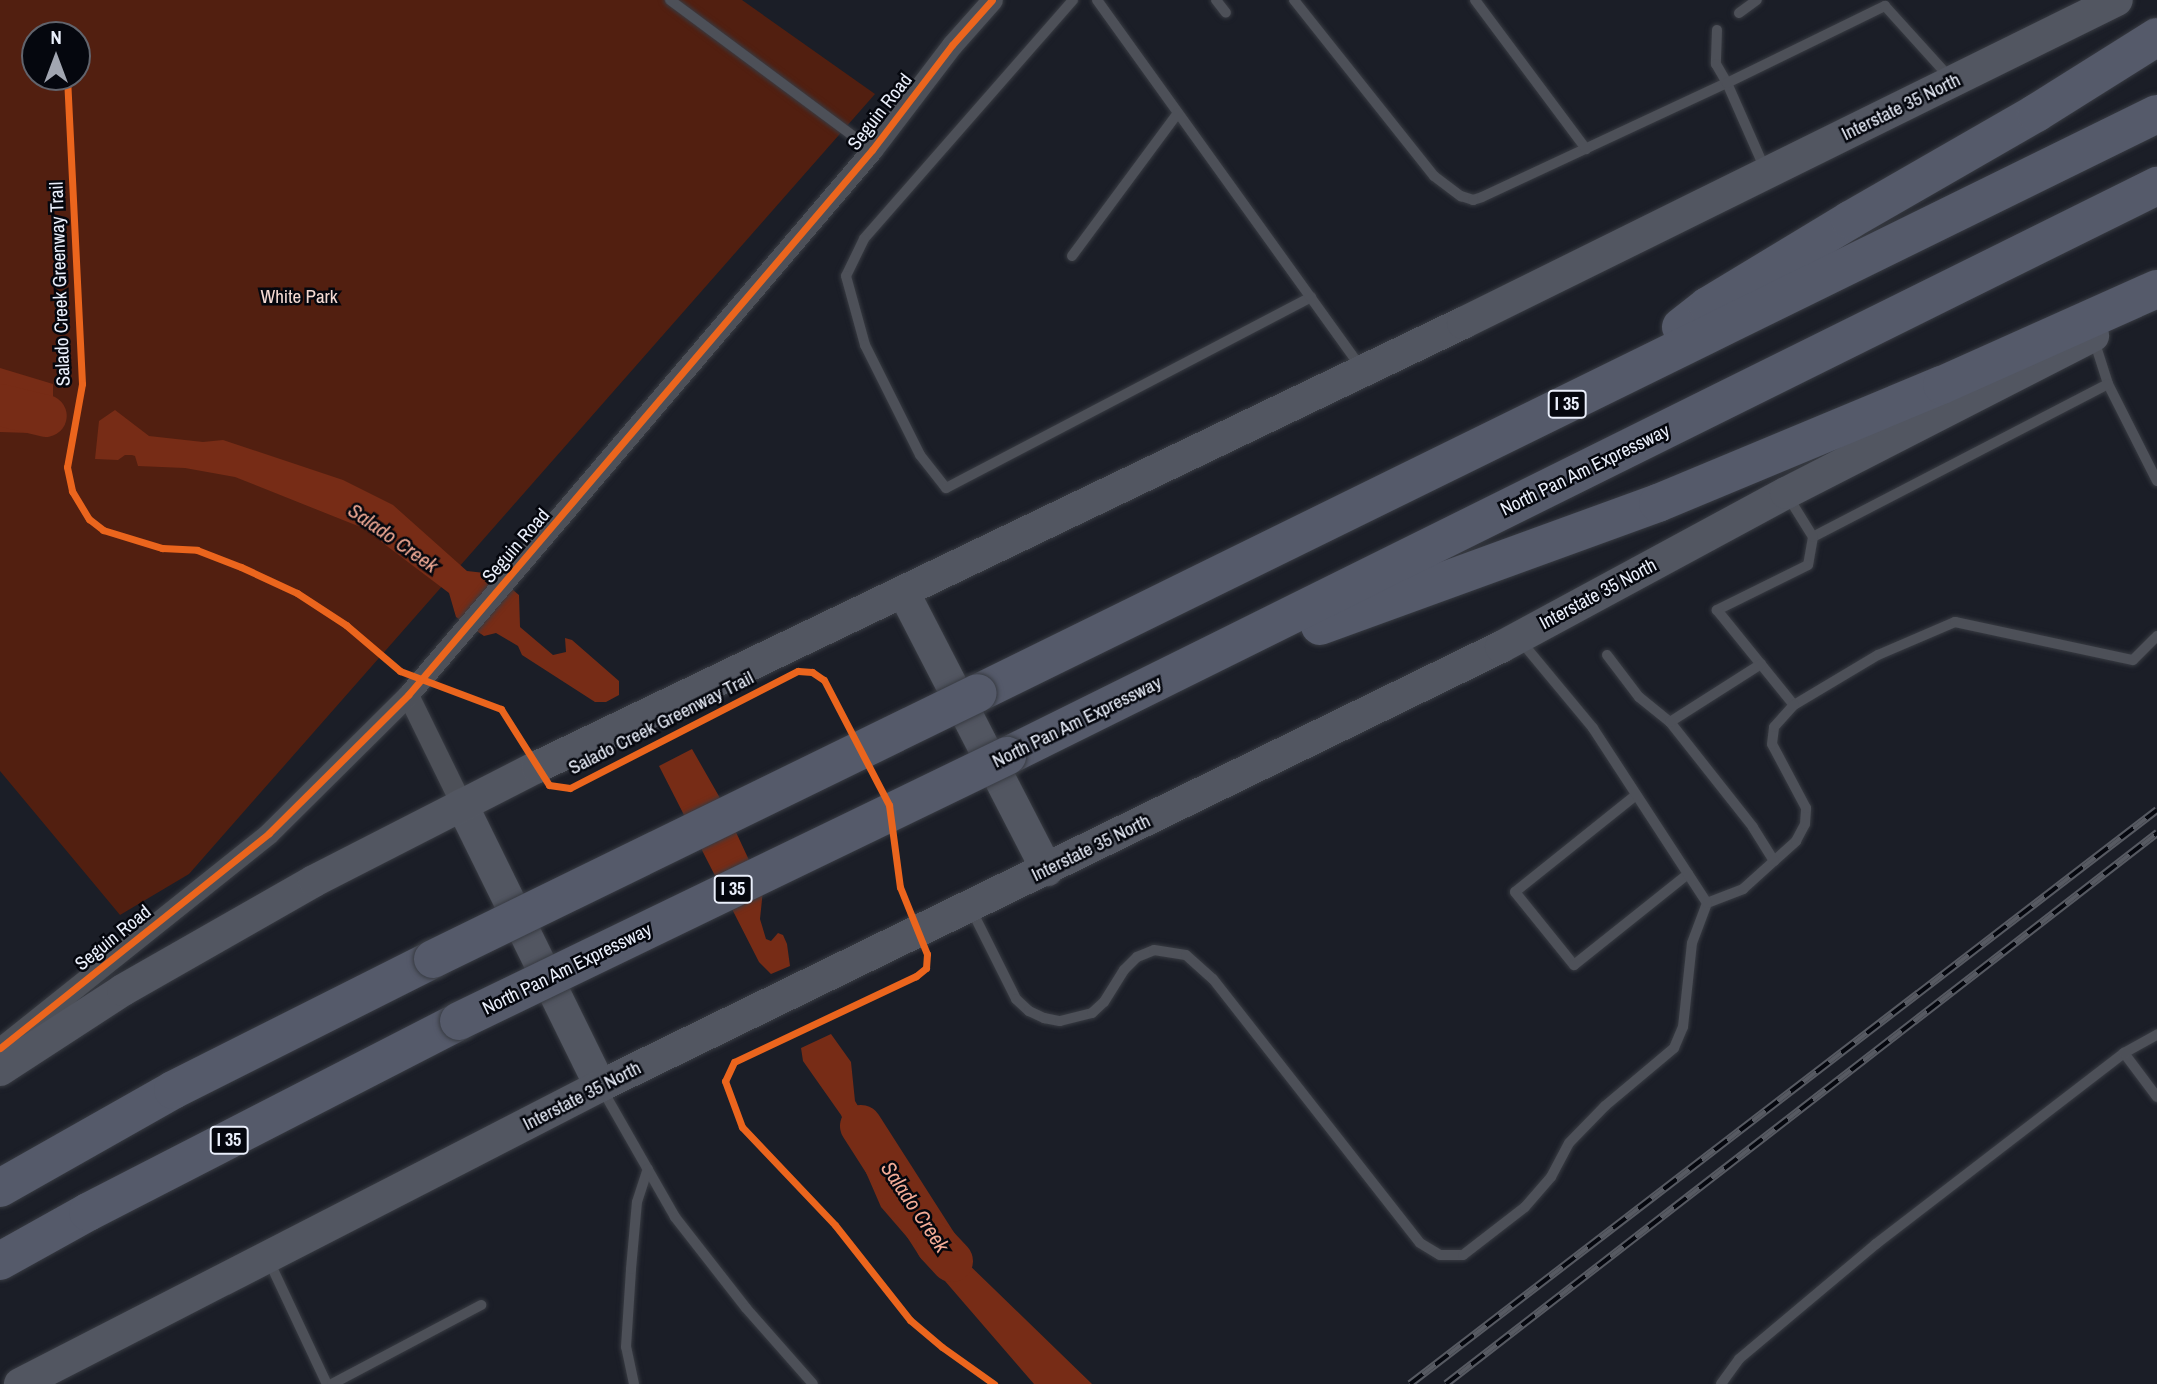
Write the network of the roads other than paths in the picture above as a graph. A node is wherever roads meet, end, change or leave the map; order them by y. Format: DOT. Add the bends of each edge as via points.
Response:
graph roads {
  1 [pos="670,0"];
  2 [pos="992,0"];
  3 [pos="1073,0"];
  4 [pos="1097,0"];
  5 [pos="1216,0"];
  6 [pos="1294,0"];
  7 [pos="1475,0"];
  8 [pos="1757,0"];
  9 [pos="2117,0"];
  10 [pos="1884,3"];
  11 [pos="1226,13"];
  12 [pos="1739,13"];
  13 [pos="1717,30"];
  14 [pos="2157,37"];
  15 [pos="1953,81"];
  16 [pos="1727,83"];
  17 [pos="1178,113"];
  18 [pos="2157,114"];
  19 [pos="1586,149"];
  20 [pos="872,150"];
  21 [pos="1767,174"];
  22 [pos="2157,186"];
  23 [pos="1072,256"];
  24 [pos="2157,289"];
  25 [pos="1311,297"];
  26 [pos="2157,302"];
  27 [pos="2093,336"];
  28 [pos="1364,371"];
  29 [pos="2108,384"];
  30 [pos="1592,391"];
  31 [pos="2157,481"];
  32 [pos="1786,493"];
  33 [pos="1813,537"];
  34 [pos="904,593"];
  35 [pos="2157,636"];
  36 [pos="1518,638"];
  37 [pos="1607,655"];
  38 [pos="1761,664"];
  39 [pos="408,695"];
  40 [pos="1128,697"];
  41 [pos="1794,705"];
  42 [pos="1670,722"];
  43 [pos="1636,795"];
  44 [pos="462,806"];
  45 [pos="1774,861"];
  46 [pos="1047,870"];
  47 [pos="1688,874"];
  48 [pos="1707,903"];
  49 [pos="970,906"];
  50 [pos="2157,1035"];
  51 [pos="0,1048"];
  52 [pos="2124,1053"];
  53 [pos="0,1070"];
  54 [pos="600,1086"];
  55 [pos="2157,1097"];
  56 [pos="648,1168"];
  57 [pos="0,1188"];
  58 [pos="88,1212"];
  59 [pos="267,1258"];
  60 [pos="0,1261"];
  61 [pos="0,1279"];
  62 [pos="481,1304"];
  63 [pos="20,1384"];
  64 [pos="330,1384"];
  65 [pos="634,1384"];
  66 [pos="813,1384"];
  67 [pos="1721,1384"];
  1 -- 20 [label="lane"];
  2 -- 20 [label="street, Seguin Road"];
  3 -- 25 [label="lane" via="864,239 846,276 864,345 920,455 946,488"];
  4 -- 17 [label="lane"];
  5 -- 11 [label="lane"];
  6 -- 19 [label="lane" via="1434,176 1461,196 1482,197"];
  7 -- 19 [label="lane"];
  8 -- 12 [label="lane"];
  9 -- 15 [label="main road, Interstate 35 North"];
  10 -- 15 [label="lane"];
  10 -- 16 [label="lane"];
  13 -- 16 [label="lane" via="1716,64"];
  14 -- 30 [label="highway" via="1708,306"];
  15 -- 21 [label="main road, Interstate 35 North"];
  16 -- 19 [label="lane"];
  16 -- 21 [label="lane"];
  17 -- 23 [label="lane"];
  17 -- 25 [label="lane"];
  18 -- 30 [label="highway, I 35"];
  20 -- 39 [label="street, Seguin Road"];
  21 -- 28 [label="main road, Interstate 35 North"];
  22 -- 40 [label="highway, North Pan Am Expressway / I 35"];
  24 -- 40 [label="highway" via="1658,503"];
  25 -- 28 [label="lane"];
  26 -- 27 [label="main road, Interstate 35 North"];
  27 -- 29 [label="lane"];
  27 -- 32 [label="main road, Interstate 35 North"];
  28 -- 34 [label="main road, Interstate 35 North"];
  29 -- 31 [label="lane"];
  29 -- 33 [label="lane"];
  30 -- 57 [label="highway, I 35, bridge" via="433,959 173,1090"];
  32 -- 33 [label="lane"];
  32 -- 36 [label="main road, Interstate 35 North"];
  33 -- 38 [label="lane" via="1808,565 1717,610"];
  34 -- 44 [label="main road, Interstate 35 North"];
  34 -- 46 [label="main road"];
  35 -- 41 [label="lane" via="2133,660 1955,622 1878,655"];
  36 -- 43 [label="lane" via="1592,728"];
  36 -- 46 [label="main road, Interstate 35 North"];
  37 -- 42 [label="lane" via="1639,697"];
  38 -- 41 [label="lane"];
  38 -- 42 [label="lane"];
  39 -- 44 [label="street"];
  39 -- 51 [label="street, Seguin Road" via="269,833"];
  40 -- 58 [label="highway, North Pan Am Expressway / I 35, bridge" via="460,1021"];
  41 -- 45 [label="lane" via="1774,727 1772,744 1806,808 1805,824 1796,841"];
  42 -- 45 [label="lane" via="1753,827"];
  43 -- 47 [label="lane"];
  43 -- 47 [label="lane" via="1515,892 1574,965"];
  44 -- 53 [label="main road, Interstate 35 North" via="314,881 123,990"];
  44 -- 54 [label="main road"];
  45 -- 48 [label="lane" via="1743,889"];
  46 -- 49 [label="main road, Interstate 35 North"];
  47 -- 48 [label="lane"];
  48 -- 49 [label="lane" via="1692,943 1683,1027 1674,1048 1569,1143 1551,1177 1525,1207 1475,1249 1451,1256 1429,1251 1420,1243 1213,979 1186,955 1154,950 1138,957 1092,1013 1060,1021 1044,1018 1016,999"];
  49 -- 54 [label="main road, Interstate 35 North"];
  50 -- 52 [label="lane"];
  52 -- 55 [label="lane"];
  52 -- 67 [label="lane" via="1876,1244 1739,1359"];
  54 -- 56 [label="lane"];
  54 -- 59 [label="main road, Interstate 35 North"];
  56 -- 65 [label="lane" via="637,1202 626,1348"];
  56 -- 66 [label="lane" via="675,1217"];
  58 -- 60 [label="highway, North Pan Am Expressway / I 35"];
  58 -- 61 [label="highway"];
  59 -- 63 [label="main road, Interstate 35 North"];
  59 -- 64 [label="lane"];
  62 -- 64 [label="lane"];
}
